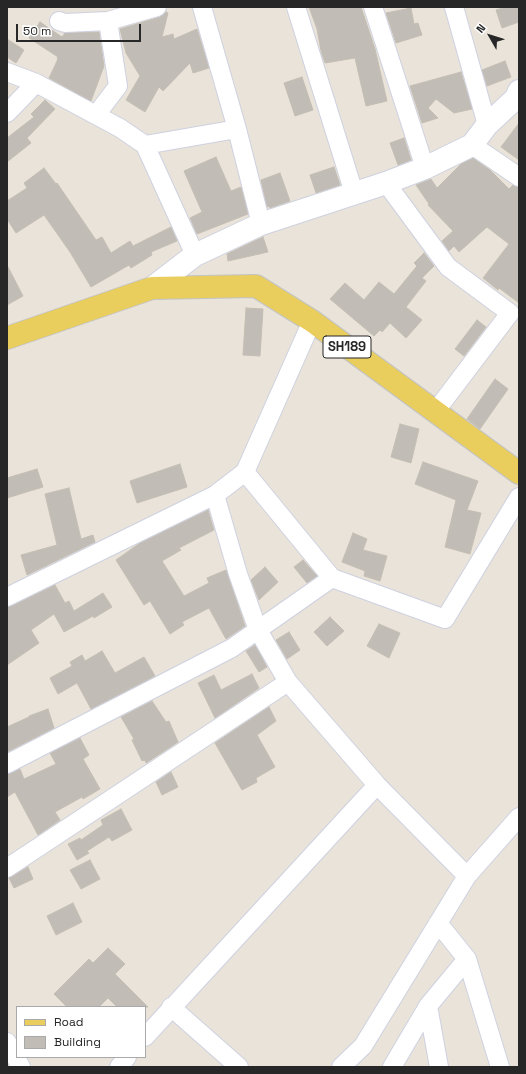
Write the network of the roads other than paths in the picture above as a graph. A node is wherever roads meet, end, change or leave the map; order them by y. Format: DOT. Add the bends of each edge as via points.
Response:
graph roads {
  1 [pos="157,7"];
  2 [pos="202,7"];
  3 [pos="296,7"];
  4 [pos="373,7"];
  5 [pos="454,7"];
  6 [pos="59,21"];
  7 [pos="108,21"];
  8 [pos="7,72"];
  9 [pos="36,83"];
  10 [pos="519,91"];
  11 [pos="7,113"];
  12 [pos="96,115"];
  13 [pos="487,125"];
  14 [pos="237,129"];
  15 [pos="145,145"];
  16 [pos="472,145"];
  17 [pos="425,168"];
  18 [pos="519,177"];
  19 [pos="386,183"];
  20 [pos="354,193"];
  21 [pos="261,224"];
  22 [pos="196,255"];
  23 [pos="152,288"];
  24 [pos="514,317"];
  25 [pos="312,320"];
  26 [pos="7,338"];
  27 [pos="435,412"];
  28 [pos="245,472"];
  29 [pos="519,473"];
  30 [pos="215,496"];
  31 [pos="519,498"];
  32 [pos="332,578"];
  33 [pos="7,597"];
  34 [pos="258,630"];
  35 [pos="288,682"];
  36 [pos="7,764"];
  37 [pos="377,785"];
  38 [pos="519,817"];
  39 [pos="7,868"];
  40 [pos="467,876"];
  41 [pos="438,923"];
  42 [pos="467,959"];
  43 [pos="428,1006"];
  44 [pos="171,1007"];
  45 [pos="146,1036"];
  46 [pos="7,1042"];
  47 [pos="126,1058"];
  48 [pos="16,1065"];
  49 [pos="119,1067"];
  50 [pos="239,1067"];
  51 [pos="341,1067"];
  52 [pos="392,1067"];
  53 [pos="439,1067"];
  54 [pos="500,1067"];
  1 -- 7 [label="street"];
  2 -- 14 [label="street"];
  3 -- 20 [label="street"];
  4 -- 17 [label="street"];
  5 -- 13 [label="street"];
  6 -- 7 [label="street"];
  7 -- 12 [label="street" via="118,86"];
  8 -- 9 [label="street"];
  9 -- 11 [label="street"];
  9 -- 12 [label="street"];
  10 -- 13 [label="main road" via="516,98"];
  12 -- 15 [label="street"];
  13 -- 16 [label="main road"];
  14 -- 15 [label="street"];
  14 -- 21 [label="street"];
  15 -- 22 [label="street"];
  16 -- 17 [label="main road"];
  16 -- 18 [label="street"];
  17 -- 19 [label="main road"];
  19 -- 20 [label="main road"];
  19 -- 24 [label="street" via="448,267"];
  20 -- 21 [label="main road"];
  21 -- 22 [label="main road"];
  22 -- 23 [label="main road"];
  23 -- 25 [label="main road, SH189" via="256,286"];
  23 -- 26 [label="main road, SH189"];
  24 -- 27 [label="street"];
  25 -- 27 [label="main road, SH189"];
  25 -- 28 [label="street"];
  27 -- 29 [label="main road, SH189"];
  28 -- 30 [label="street"];
  28 -- 32 [label="street"];
  30 -- 33 [label="street"];
  30 -- 34 [label="street"];
  31 -- 32 [label="street" via="445,619"];
  32 -- 34 [label="street"];
  34 -- 35 [label="street"];
  34 -- 36 [label="street" via="232,648"];
  35 -- 37 [label="street"];
  35 -- 39 [label="street"];
  37 -- 40 [label="street"];
  37 -- 44 [label="street"];
  38 -- 40 [label="street"];
  40 -- 41 [label="street"];
  41 -- 42 [label="street"];
  41 -- 51 [label="street" via="363,1046"];
  42 -- 43 [label="street"];
  42 -- 54 [label="street"];
  43 -- 52 [label="street"];
  43 -- 53 [label="street"];
  44 -- 45 [label="street"];
  44 -- 50 [label="street"];
  46 -- 48 [label="street"];
  47 -- 49 [label="street"];
}
